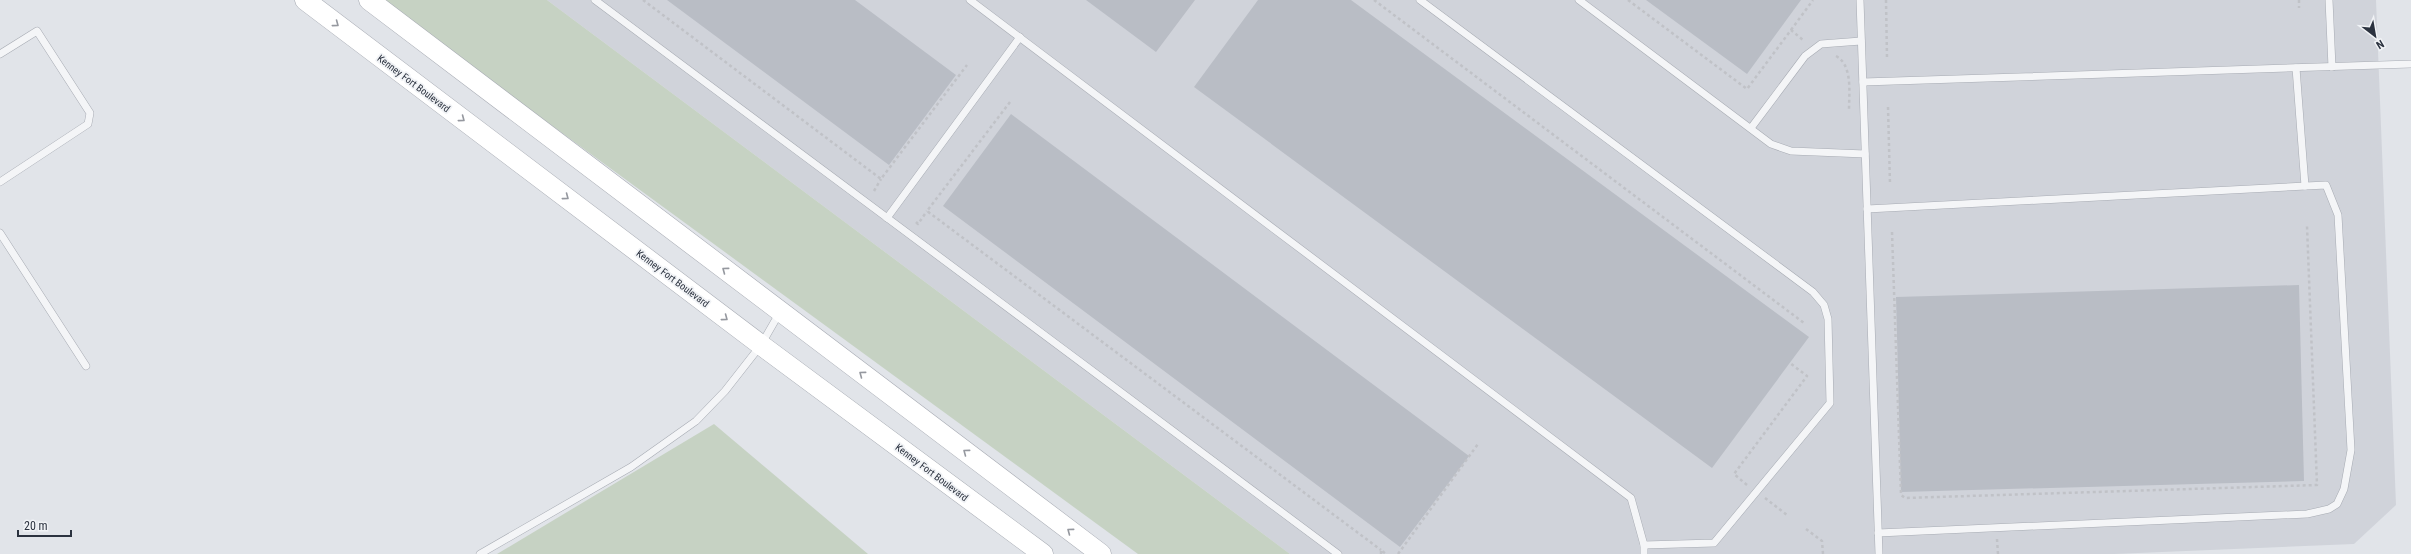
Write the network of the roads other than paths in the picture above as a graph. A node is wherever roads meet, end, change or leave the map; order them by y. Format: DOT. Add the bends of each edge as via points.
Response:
graph roads {
  1 [pos="305,0"];
  2 [pos="369,0"];
  3 [pos="595,0"];
  4 [pos="970,0"];
  5 [pos="1420,0"];
  6 [pos="1579,0"];
  7 [pos="1860,0"];
  8 [pos="2330,0"];
  9 [pos="1020,37"];
  10 [pos="1861,41"];
  11 [pos="0,54"];
  12 [pos="2411,64"];
  13 [pos="2332,67"];
  14 [pos="2296,68"];
  15 [pos="1863,82"];
  16 [pos="1750,128"];
  17 [pos="1865,154"];
  18 [pos="0,182"];
  19 [pos="2305,186"];
  20 [pos="1867,209"];
  21 [pos="887,218"];
  22 [pos="0,233"];
  23 [pos="780,312"];
  24 [pos="761,345"];
  25 [pos="86,366"];
  26 [pos="1878,533"];
  27 [pos="1644,545"];
  28 [pos="480,554"];
  29 [pos="1043,554"];
  30 [pos="1101,554"];
  31 [pos="1338,554"];
  32 [pos="1644,554"];
  33 [pos="1879,554"];
  1 -- 24 [label="street, Kenney Fort Boulevard, one-way"];
  23 -- 2 [label="street, one-way"];
  3 -- 21 [label="lane"];
  4 -- 9 [label="lane"];
  5 -- 27 [label="lane" via="1813,292 1824,305 1828,319 1830,403 1714,543"];
  6 -- 16 [label="lane"];
  7 -- 10 [label="lane"];
  8 -- 13 [label="lane"];
  9 -- 21 [label="lane"];
  9 -- 27 [label="lane" via="1631,498"];
  10 -- 15 [label="lane"];
  10 -- 16 [label="lane" via="1821,44 1805,56"];
  11 -- 18 [label="lane" via="37,31 90,113 88,124"];
  12 -- 13 [label="lane"];
  13 -- 14 [label="lane"];
  14 -- 15 [label="lane"];
  14 -- 19 [label="lane"];
  15 -- 17 [label="lane"];
  16 -- 17 [label="lane" via="1771,144 1791,151"];
  17 -- 20 [label="lane"];
  19 -- 20 [label="lane"];
  19 -- 26 [label="lane" via="2326,185 2338,215 2351,450 2344,489 2337,504 2329,509 2307,514"];
  20 -- 26 [label="lane"];
  21 -- 31 [label="lane"];
  22 -- 25 [label="lane"];
  23 -- 24 [label="lane"];
  30 -- 23 [label="street, one-way"];
  24 -- 28 [label="lane" via="725,391 696,421 631,467"];
  24 -- 29 [label="street, Kenney Fort Boulevard"];
  26 -- 33 [label="lane"];
  27 -- 32 [label="lane"];
}
